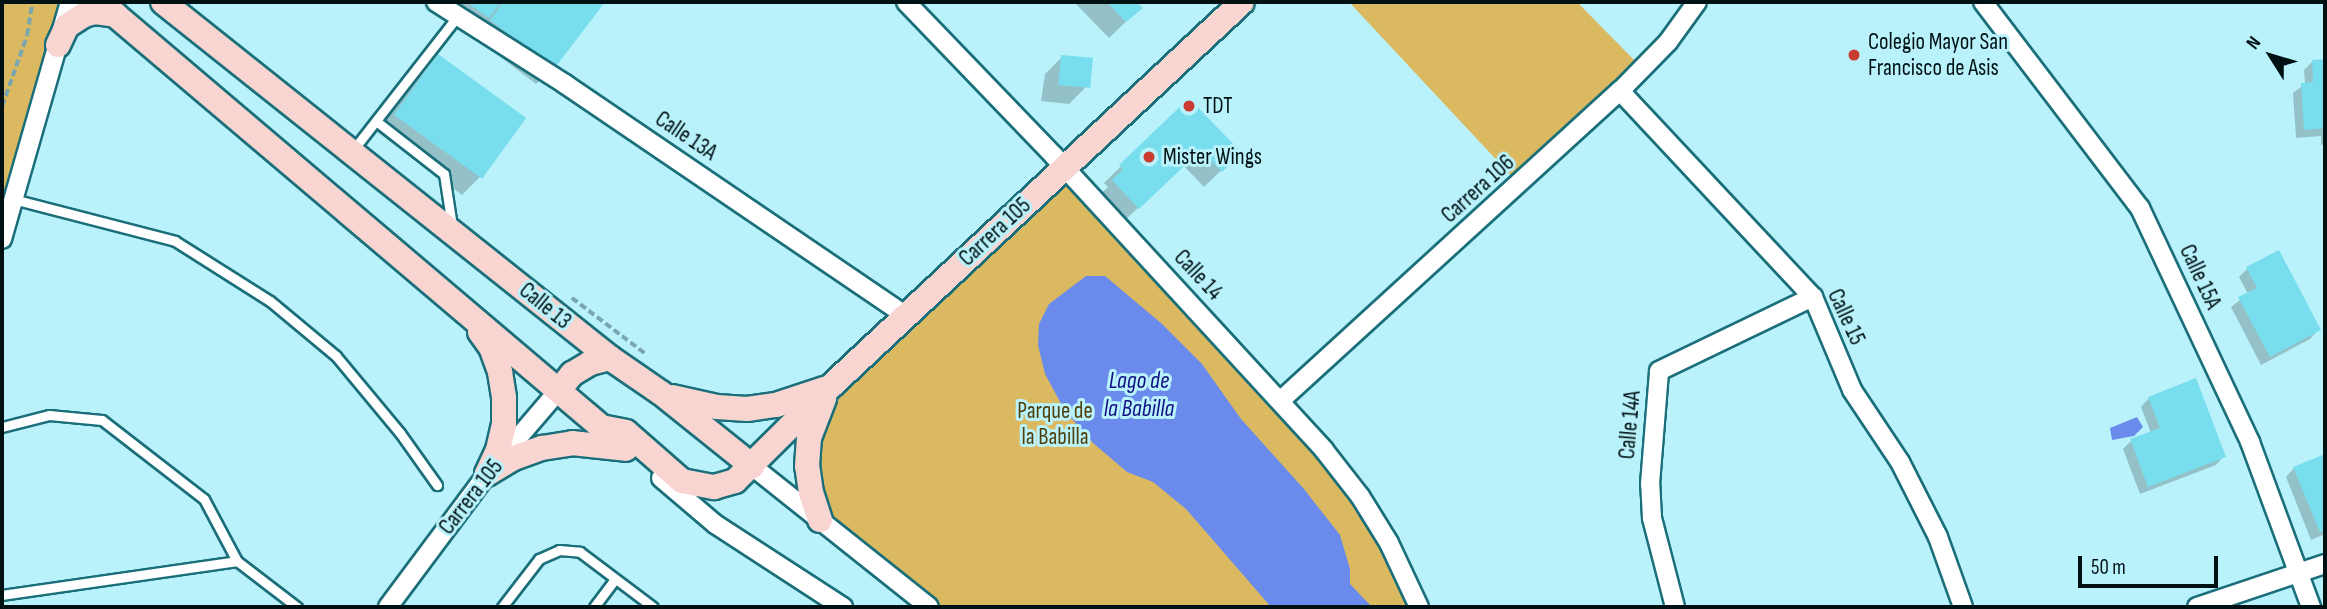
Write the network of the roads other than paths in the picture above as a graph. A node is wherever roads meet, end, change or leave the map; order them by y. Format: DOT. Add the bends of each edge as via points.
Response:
graph roads {
  1 [pos="70,2"];
  2 [pos="163,2"];
  3 [pos="436,2"];
  4 [pos="906,2"];
  5 [pos="1242,2"];
  6 [pos="1698,2"];
  7 [pos="1983,2"];
  8 [pos="108,8"];
  9 [pos="457,16"];
  10 [pos="58,45"];
  11 [pos="1620,91"];
  12 [pos="376,121"];
  13 [pos="352,151"];
  14 [pos="1065,167"];
  15 [pos="13,199"];
  16 [pos="452,231"];
  17 [pos="2,239"];
  18 [pos="1813,297"];
  19 [pos="468,314"];
  20 [pos="906,316"];
  21 [pos="610,358"];
  22 [pos="831,386"];
  23 [pos="559,390"];
  24 [pos="661,393"];
  25 [pos="1280,401"];
  26 [pos="601,427"];
  27 [pos="2,428"];
  28 [pos="629,450"];
  29 [pos="752,466"];
  30 [pos="487,474"];
  31 [pos="437,485"];
  32 [pos="820,520"];
  33 [pos="237,561"];
  34 [pos="2325,564"];
  35 [pos="2298,574"];
  36 [pos="615,579"];
  37 [pos="2,595"];
  38 [pos="298,607"];
  39 [pos="388,607"];
  40 [pos="502,607"];
  41 [pos="594,607"];
  42 [pos="653,607"];
  43 [pos="844,607"];
  44 [pos="929,607"];
  45 [pos="1419,607"];
  46 [pos="1675,607"];
  47 [pos="1963,607"];
  48 [pos="2197,607"];
  49 [pos="2311,607"];
  1 -- 10 [label="street"];
  2 -- 13 [label="main road, Calle 13"];
  3 -- 9 [label="street, Calle 13A"];
  4 -- 14 [label="street, Calle 14"];
  5 -- 14 [label="main road, Carrera 105"];
  6 -- 11 [label="street, Carrera 106" via="1668,42"];
  7 -- 35 [label="street, Calle 15A" via="2140,208 2250,442"];
  8 -- 10 [label="main road" via="67,26"];
  8 -- 19 [label="main road"];
  9 -- 12 [label="lane"];
  9 -- 20 [label="street, Calle 13A" via="565,83"];
  10 -- 15 [label="street"];
  11 -- 18 [label="street, Calle 15"];
  11 -- 25 [label="street, Carrera 106"];
  12 -- 13 [label="lane"];
  12 -- 16 [label="lane" via="444,174"];
  13 -- 16 [label="main road, Calle 13"];
  14 -- 20 [label="main road, Carrera 105"];
  14 -- 25 [label="street, Calle 14"];
  15 -- 17 [label="street"];
  15 -- 31 [label="lane" via="175,241 270,300 335,356"];
  16 -- 21 [label="main road, Calle 13"];
  18 -- 46 [label="street, Calle 14A" via="1659,371 1651,495"];
  18 -- 47 [label="street, Calle 15" via="1852,390 1900,462 1938,537"];
  19 -- 23 [label="main road"];
  19 -- 30 [label="main road" via="491,347 505,398 498,450"];
  20 -- 22 [label="main road, Carrera 105"];
  21 -- 23 [label="main road" via="572,374"];
  21 -- 24 [label="main road, Calle 13"];
  22 -- 24 [label="main road" via="795,400 747,408 689,402"];
  22 -- 29 [label="main road, Carrera 105"];
  22 -- 32 [label="main road" via="809,438 810,484"];
  23 -- 26 [label="main road"];
  23 -- 30 [label="street, Carrera 105"];
  24 -- 29 [label="main road, Calle 13"];
  25 -- 45 [label="street, Calle 14" via="1360,496 1389,543"];
  26 -- 28 [label="main road"];
  26 -- 29 [label="main road, Carrera 105" via="626,432 667,470 696,486 726,485"];
  27 -- 33 [label="lane" via="49,415 102,420 204,499"];
  28 -- 30 [label="main road" via="572,443 542,448"];
  28 -- 43 [label="street" via="715,524"];
  29 -- 32 [label="street, Calle 13"];
  30 -- 39 [label="street, Carrera 105"];
  32 -- 44 [label="street, Calle 13"];
  33 -- 37 [label="lane"];
  33 -- 38 [label="lane"];
  34 -- 35 [label="street"];
  35 -- 48 [label="street"];
  35 -- 49 [label="street, Calle 15A"];
  36 -- 40 [label="lane" via="580,552 559,550 539,559"];
  36 -- 41 [label="lane"];
  36 -- 42 [label="lane"];
}
